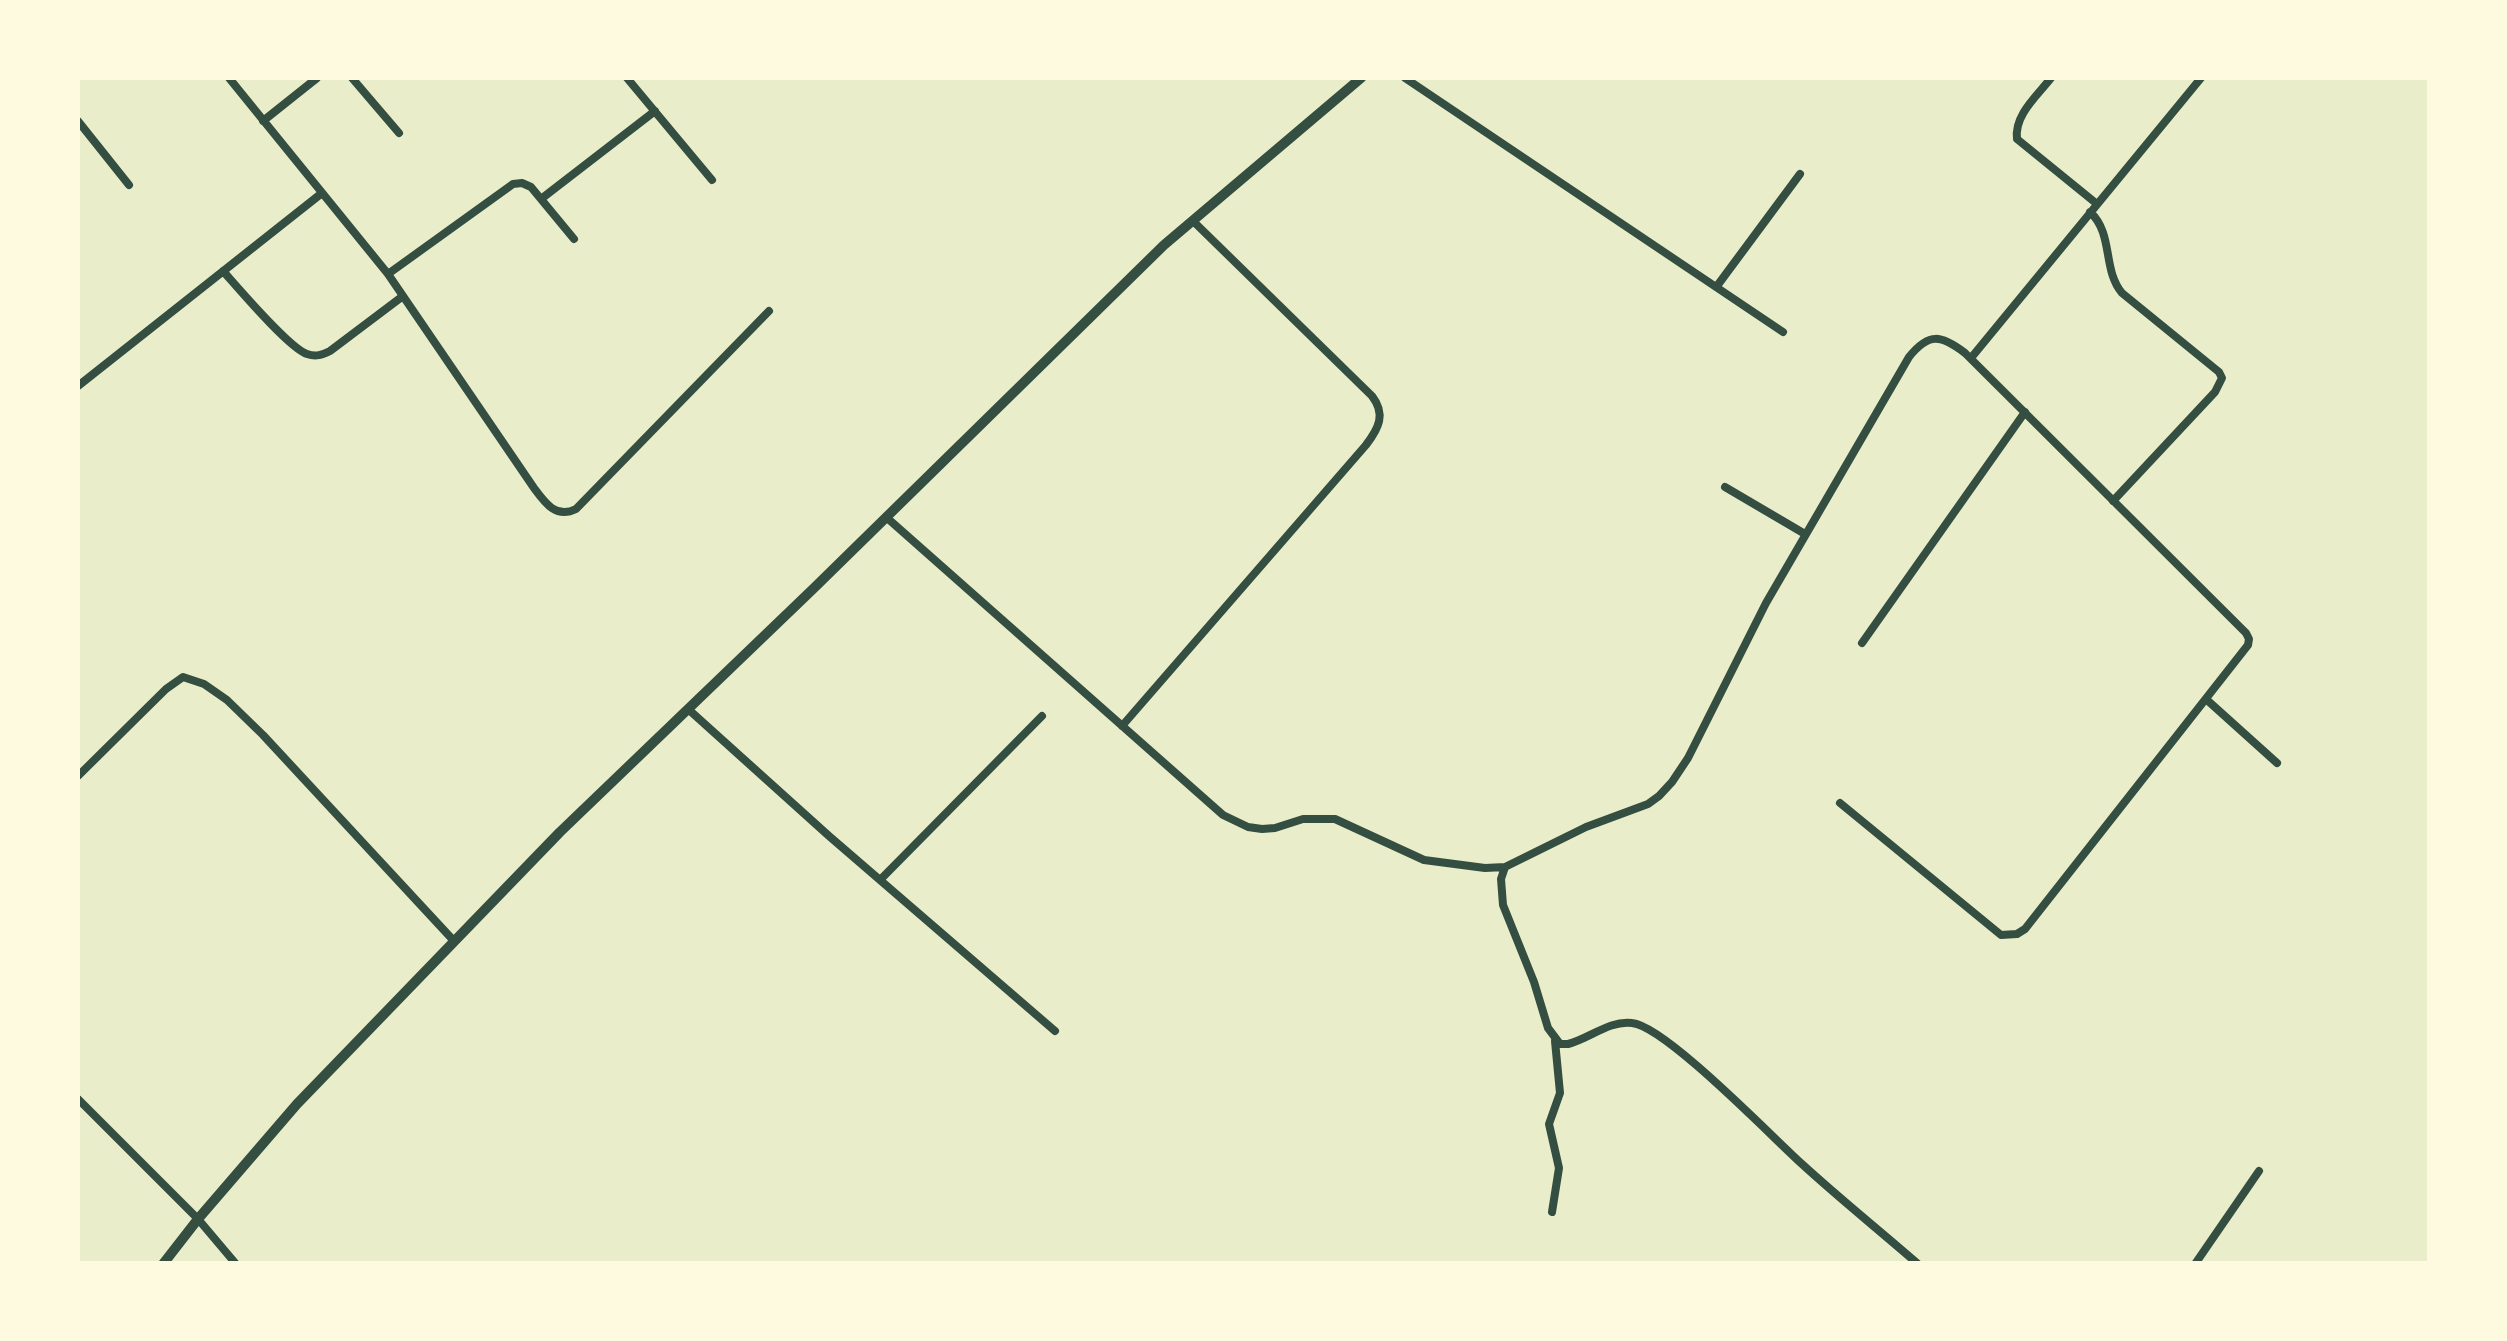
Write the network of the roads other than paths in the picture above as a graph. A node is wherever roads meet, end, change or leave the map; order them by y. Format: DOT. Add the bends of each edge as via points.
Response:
graph roads {
  1 [pos="228,78"];
  2 [pos="317,78"];
  3 [pos="352,78"];
  4 [pos="627,78"];
  5 [pos="1361,78"];
  6 [pos="1405,78"];
  7 [pos="2051,78"];
  8 [pos="2200,78"];
  9 [pos="655,111"];
  10 [pos="263,120"];
  11 [pos="78,121"];
  12 [pos="399,133"];
  13 [pos="1800,174"];
  14 [pos="712,180"];
  15 [pos="128,185"];
  16 [pos="322,193"];
  17 [pos="541,199"];
  18 [pos="2098,204"];
  19 [pos="2090,212"];
  20 [pos="1193,220"];
  21 [pos="574,239"];
  22 [pos="223,272"];
  23 [pos="388,274"];
  24 [pos="1717,286"];
  25 [pos="403,296"];
  26 [pos="769,311"];
  27 [pos="1782,332"];
  28 [pos="1971,358"];
  29 [pos="78,386"];
  30 [pos="2025,412"];
  31 [pos="1726,487"];
  32 [pos="2114,501"];
  33 [pos="886,517"];
  34 [pos="1805,534"];
  35 [pos="1862,642"];
  36 [pos="2207,700"];
  37 [pos="688,709"];
  38 [pos="1042,716"];
  39 [pos="1122,726"];
  40 [pos="2276,762"];
  41 [pos="78,776"];
  42 [pos="1840,803"];
  43 [pos="1505,867"];
  44 [pos="880,880"];
  45 [pos="454,941"];
  46 [pos="1055,1030"];
  47 [pos="1555,1039"];
  48 [pos="78,1099"];
  49 [pos="2259,1171"];
  50 [pos="1552,1212"];
  51 [pos="198,1218"];
  52 [pos="162,1264"];
  53 [pos="236,1264"];
  54 [pos="1918,1264"];
  55 [pos="2195,1264"];
  1 -- 10 [label="street"];
  2 -- 10 [label="street"];
  3 -- 12 [label="street"];
  4 -- 9 [label="street"];
  5 -- 20 [label="street"];
  6 -- 24 [label="street"];
  7 -- 18 [label="street" via="2016,126 2018,139"];
  8 -- 18 [label="street"];
  9 -- 14 [label="street"];
  9 -- 17 [label="street"];
  10 -- 16 [label="street"];
  11 -- 15 [label="street"];
  13 -- 24 [label="street"];
  16 -- 22 [label="street"];
  16 -- 23 [label="street"];
  17 -- 21 [label="street"];
  17 -- 23 [label="street" via="532,188 513,184"];
  18 -- 19 [label="street"];
  19 -- 28 [label="street"];
  19 -- 32 [label="street" via="2100,221 2122,294 2222,378"];
  20 -- 33 [label="street"];
  20 -- 39 [label="street" via="1372,396 1381,415 1366,445"];
  22 -- 25 [label="street" via="294,346 312,356 330,352"];
  22 -- 29 [label="street"];
  23 -- 25 [label="street"];
  24 -- 27 [label="street"];
  25 -- 26 [label="street" via="546,504 568,513"];
  28 -- 30 [label="street"];
  28 -- 34 [label="street" via="1941,339 1919,344"];
  30 -- 32 [label="street"];
  30 -- 35 [label="street"];
  31 -- 34 [label="street"];
  32 -- 36 [label="street" via="2249,639"];
  33 -- 37 [label="street"];
  33 -- 39 [label="street"];
  34 -- 43 [label="street" via="1688,758 1659,796"];
  36 -- 40 [label="street"];
  36 -- 42 [label="street" via="2016,934 2001,935"];
  37 -- 44 [label="street"];
  37 -- 45 [label="street"];
  38 -- 44 [label="street"];
  39 -- 43 [label="street" via="1223,814 1248,826 1334,819 1424,860"];
  41 -- 45 [label="street" via="166,689 182,678 204,684 263,736"];
  43 -- 47 [label="street" via="1503,905"];
  44 -- 46 [label="street"];
  45 -- 51 [label="street" via="296,1104"];
  47 -- 50 [label="street" via="1560,1093 1549,1124 1558,1168"];
  47 -- 54 [label="street" via="1568,1044 1631,1022 1654,1032"];
  48 -- 51 [label="street"];
  49 -- 55 [label="street"];
  51 -- 52 [label="street"];
  51 -- 53 [label="street"];
}
